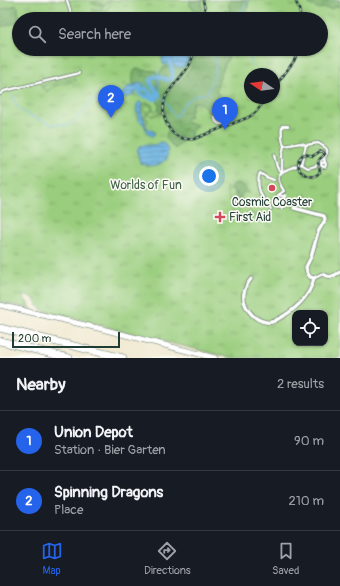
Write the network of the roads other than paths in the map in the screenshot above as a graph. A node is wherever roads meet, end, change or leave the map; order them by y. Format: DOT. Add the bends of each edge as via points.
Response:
graph roads {
  1 [pos="67,0"];
  2 [pos="70,12"];
  3 [pos="79,73"];
  4 [pos="0,94"];
  5 [pos="216,122"];
  6 [pos="288,126"];
  7 [pos="306,145"];
  8 [pos="284,146"];
  9 [pos="274,156"];
  10 [pos="324,158"];
  11 [pos="301,164"];
  12 [pos="320,164"];
  13 [pos="282,172"];
  14 [pos="279,177"];
  15 [pos="274,180"];
  16 [pos="279,182"];
  17 [pos="284,195"];
  18 [pos="294,208"];
  19 [pos="271,209"];
  20 [pos="340,272"];
  21 [pos="314,278"];
  22 [pos="251,279"];
  23 [pos="0,305"];
  24 [pos="0,328"];
  25 [pos="0,341"];
  26 [pos="69,358"];
  27 [pos="123,358"];
  28 [pos="215,358"];
  1 -- 2 [label="street"];
  3 -- 4 [label="street"];
  5 -- 5 [label="street" via="216,114 226,115 224,123 219,125"];
  6 -- 8 [label="street" via="282,126"];
  7 -- 8 [label="street" via="301,143"];
  7 -- 10 [label="street" via="318,143 326,148 328,150"];
  7 -- 11 [label="street"];
  8 -- 13 [label="street"];
  9 -- 13 [label="street" via="277,167"];
  10 -- 12 [label="street"];
  10 -- 12 [label="street" via="325,162"];
  11 -- 12 [label="street" via="308,168"];
  11 -- 13 [label="street"];
  13 -- 14 [label="street"];
  14 -- 15 [label="street"];
  14 -- 16 [label="street"];
  15 -- 16 [label="street"];
  15 -- 19 [label="street" via="260,173 259,175 259,191"];
  16 -- 17 [label="street"];
  18 -- 21 [label="street" via="324,216 325,220 306,267 310,277"];
  20 -- 21 [label="street" via="332,277 322,274"];
  21 -- 22 [label="street" via="308,292 293,311 268,322 252,316 245,302 245,289"];
  23 -- 28 [label="main road"];
  24 -- 27 [label="highway"];
  25 -- 26 [label="highway"];
}
